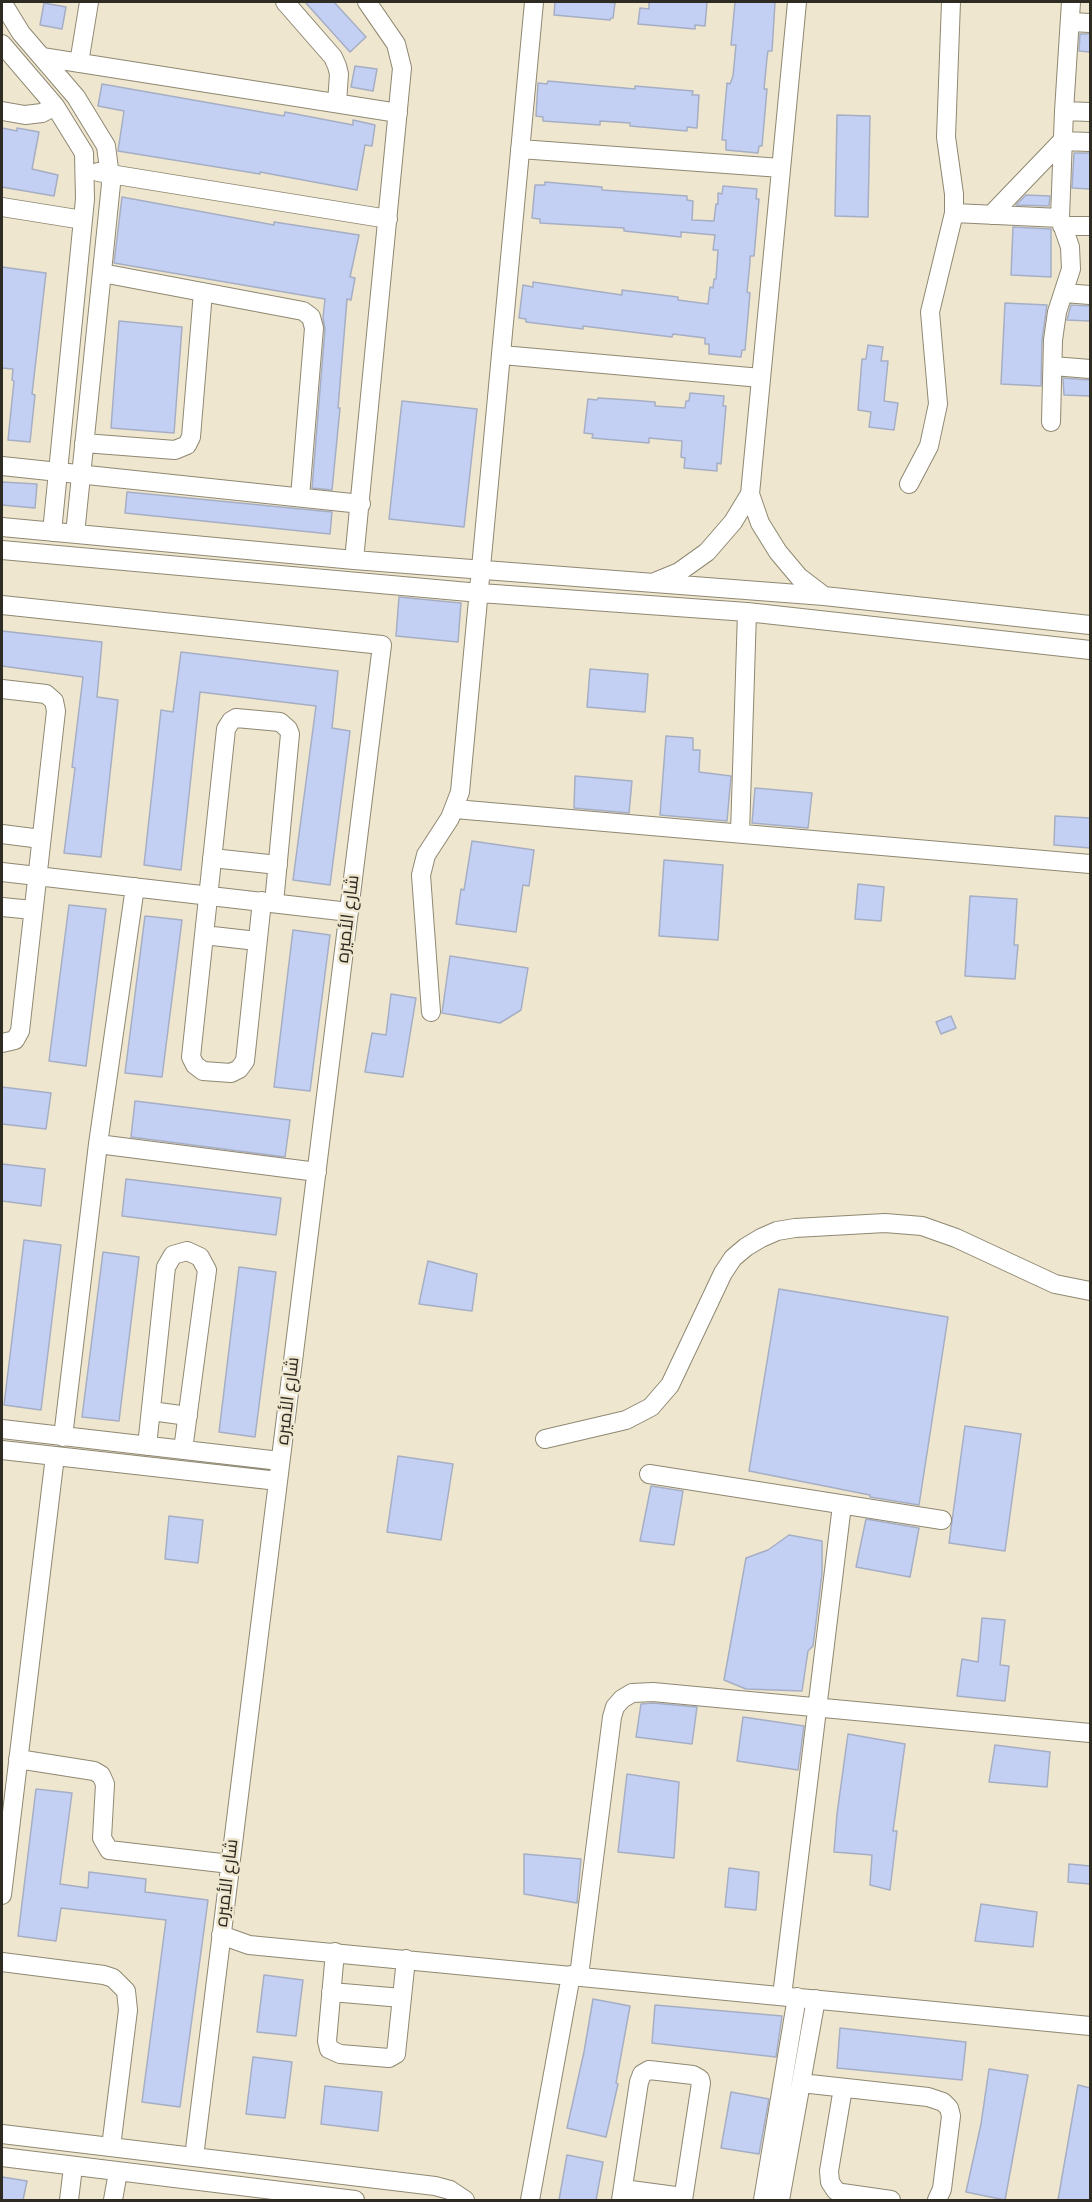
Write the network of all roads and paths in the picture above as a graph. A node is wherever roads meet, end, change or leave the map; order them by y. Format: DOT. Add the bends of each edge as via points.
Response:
graph roads {
  1 [pos="2,2"];
  2 [pos="89,2"];
  3 [pos="285,2"];
  4 [pos="367,2"];
  5 [pos="534,2"];
  6 [pos="797,2"];
  7 [pos="951,2"];
  8 [pos="1071,2"];
  9 [pos="1071,22"];
  10 [pos="1090,23"];
  11 [pos="2,44"];
  12 [pos="42,57"];
  13 [pos="79,63"];
  14 [pos="337,103"];
  15 [pos="55,106"];
  16 [pos="2,111"];
  17 [pos="1064,111"];
  18 [pos="1090,112"];
  19 [pos="398,113"];
  20 [pos="1062,141"];
  21 [pos="1090,142"];
  22 [pos="520,149"];
  23 [pos="781,168"];
  24 [pos="85,170"];
  25 [pos="109,173"];
  26 [pos="2,207"];
  27 [pos="954,213"];
  28 [pos="991,215"];
  29 [pos="388,219"];
  30 [pos="83,220"];
  31 [pos="1061,222"];
  32 [pos="1090,226"];
  33 [pos="102,273"];
  34 [pos="203,292"];
  35 [pos="1064,293"];
  36 [pos="1090,295"];
  37 [pos="502,355"];
  38 [pos="1053,366"];
  39 [pos="1090,369"];
  40 [pos="761,378"];
  41 [pos="1051,422"];
  42 [pos="84,443"];
  43 [pos="2,466"];
  44 [pos="58,472"];
  45 [pos="81,474"];
  46 [pos="909,484"];
  47 [pos="750,494"];
  48 [pos="300,497"];
  49 [pos="361,504"];
  50 [pos="2,527"];
  51 [pos="52,532"];
  52 [pos="75,534"];
  53 [pos="2,550"];
  54 [pos="354,560"];
  55 [pos="482,570"];
  56 [pos="653,583"];
  57 [pos="480,593"];
  58 [pos="824,596"];
  59 [pos="2,605"];
  60 [pos="747,612"];
  61 [pos="1058,622"];
  62 [pos="1090,625"];
  63 [pos="1056,646"];
  64 [pos="1090,650"];
  65 [pos="2,688"];
  66 [pos="455,809"];
  67 [pos="740,833"];
  68 [pos="2,834"];
  69 [pos="41,839"];
  70 [pos="212,858"];
  71 [pos="1090,864"];
  72 [pos="278,866"];
  73 [pos="2,872"];
  74 [pos="36,877"];
  75 [pos="135,887"];
  76 [pos="209,895"];
  77 [pos="268,902"];
  78 [pos="2,907"];
  79 [pos="33,910"];
  80 [pos="349,912"];
  81 [pos="204,935"];
  82 [pos="257,941"];
  83 [pos="431,1012"];
  84 [pos="2,1043"];
  85 [pos="98,1144"];
  86 [pos="317,1172"];
  87 [pos="1090,1292"];
  88 [pos="151,1412"];
  89 [pos="188,1416"];
  90 [pos="2,1429"];
  91 [pos="33,1433"];
  92 [pos="70,1437"];
  93 [pos="545,1438"];
  94 [pos="147,1446"];
  95 [pos="2,1450"];
  96 [pos="183,1450"];
  97 [pos="31,1454"];
  98 [pos="55,1456"];
  99 [pos="75,1458"];
  100 [pos="280,1461"];
  101 [pos="649,1474"];
  102 [pos="278,1481"];
  103 [pos="842,1505"];
  104 [pos="942,1521"];
  105 [pos="817,1707"];
  106 [pos="1090,1733"];
  107 [pos="18,1759"];
  108 [pos="230,1864"];
  109 [pos="2,1895"];
  110 [pos="221,1935"];
  111 [pos="334,1952"];
  112 [pos="406,1959"];
  113 [pos="2,1962"];
  114 [pos="575,1976"];
  115 [pos="331,1992"];
  116 [pos="790,1997"];
  117 [pos="402,1998"];
  118 [pos="816,1999"];
  119 [pos="1090,2026"];
  120 [pos="801,2083"];
  121 [pos="843,2088"];
  122 [pos="2,2134"];
  123 [pos="111,2147"];
  124 [pos="2,2157"];
  125 [pos="194,2157"];
  126 [pos="72,2167"];
  127 [pos="118,2172"];
  128 [pos="622,2195"];
  129 [pos="306,2198"];
  130 [pos="683,2199"];
  131 [pos="69,2200"];
  132 [pos="113,2200"];
  133 [pos="355,2200"];
  134 [pos="465,2200"];
  135 [pos="530,2200"];
  136 [pos="763,2200"];
  137 [pos="780,2200"];
  138 [pos="891,2200"];
  139 [pos="937,2200"];
  1 -- 12 [label="street"];
  2 -- 13 [label="street"];
  3 -- 14 [label="street" via="333,57 339,74"];
  4 -- 19 [label="street" via="396,44 402,68"];
  5 -- 22 [label="street"];
  6 -- 23 [label="street"];
  7 -- 27 [label="street" via="946,137"];
  8 -- 9 [label="street"];
  9 -- 10 [label="street"];
  9 -- 17 [label="street"];
  11 -- 15 [label="street"];
  12 -- 13 [label="street"];
  12 -- 25 [label="street" via="76,97 106,146"];
  13 -- 14 [label="street"];
  14 -- 19 [label="street"];
  15 -- 16 [label="street" via="25,115"];
  15 -- 24 [label="street" via="84,153"];
  17 -- 18 [label="street"];
  17 -- 20 [label="street"];
  19 -- 29 [label="street"];
  20 -- 21 [label="street"];
  20 -- 28 [label="street"];
  20 -- 31 [label="street"];
  22 -- 23 [label="street"];
  22 -- 37 [label="street"];
  23 -- 40 [label="street"];
  24 -- 25 [label="street"];
  24 -- 30 [label="street"];
  25 -- 29 [label="street"];
  25 -- 33 [label="street"];
  26 -- 30 [label="street"];
  27 -- 28 [label="street"];
  27 -- 46 [label="street" via="930,312 938,404 929,446"];
  28 -- 31 [label="street"];
  29 -- 49 [label="street"];
  30 -- 44 [label="street"];
  31 -- 32 [label="street"];
  31 -- 35 [label="street" via="1070,247 1071,269"];
  33 -- 34 [label="street"];
  33 -- 42 [label="street"];
  34 -- 42 [label="street" via="191,436 187,445 175,450"];
  34 -- 48 [label="street" via="303,311 311,317 314,328"];
  35 -- 36 [label="street"];
  35 -- 38 [label="street" via="1057,312"];
  37 -- 40 [label="street"];
  37 -- 55 [label="street"];
  38 -- 39 [label="street"];
  38 -- 41 [label="street"];
  40 -- 47 [label="street"];
  42 -- 45 [label="street"];
  43 -- 44 [label="street"];
  44 -- 45 [label="street"];
  44 -- 51 [label="street"];
  45 -- 48 [label="street"];
  45 -- 52 [label="street"];
  47 -- 56 [label="street" via="733,522 707,552 679,572"];
  47 -- 58 [label="street" via="760,523 778,552 799,577"];
  48 -- 49 [label="street"];
  49 -- 54 [label="street"];
  50 -- 51 [label="street"];
  51 -- 52 [label="street"];
  52 -- 54 [label="street"];
  53 -- 57 [label="street"];
  54 -- 55 [label="street"];
  55 -- 56 [label="street"];
  55 -- 57 [label="street"];
  56 -- 58 [label="street"];
  57 -- 60 [label="street"];
  57 -- 66 [label="street" via="460,792"];
  58 -- 61 [label="street"];
  59 -- 80 [label="street, شارع الأميره" via="382,645"];
  60 -- 63 [label="street"];
  60 -- 67 [label="street"];
  61 -- 62 [label="street"];
  61 -- 63 [label="street"];
  63 -- 64 [label="street"];
  65 -- 69 [label="street" via="46,694 56,705"];
  66 -- 67 [label="street"];
  66 -- 83 [label="street" via="431,846 421,875"];
  67 -- 71 [label="street"];
  68 -- 69 [label="street"];
  69 -- 74 [label="street"];
  70 -- 72 [label="street"];
  70 -- 72 [label="street" via="228,724 236,718 274,721 288,729 290,739"];
  70 -- 76 [label="street"];
  72 -- 77 [label="street"];
  73 -- 74 [label="street"];
  74 -- 75 [label="street"];
  74 -- 79 [label="street"];
  75 -- 76 [label="street"];
  75 -- 85 [label="street"];
  76 -- 77 [label="street"];
  76 -- 81 [label="street"];
  77 -- 80 [label="street"];
  77 -- 82 [label="street"];
  78 -- 79 [label="street"];
  79 -- 84 [label="street" via="20,1031 15,1040"];
  80 -- 86 [label="street, شارع الأميره"];
  81 -- 82 [label="street"];
  81 -- 82 [label="street" via="191,1057 203,1071 231,1073 245,1061"];
  85 -- 86 [label="street"];
  85 -- 92 [label="street"];
  86 -- 100 [label="street, شارع الأميره"];
  87 -- 93 [label="street" via="1055,1284 921,1226 885,1223 777,1231 733,1258 670,1385 651,1407 626,1420"];
  88 -- 89 [label="street"];
  88 -- 89 [label="street" via="166,1267 173,1255 187,1251 200,1257 207,1270"];
  88 -- 94 [label="street"];
  89 -- 96 [label="street"];
  90 -- 91 [label="street"];
  91 -- 92 [label="street"];
  91 -- 97 [label="street"];
  92 -- 94 [label="street"];
  92 -- 99 [label="street"];
  94 -- 96 [label="street"];
  95 -- 97 [label="street"];
  96 -- 100 [label="street"];
  97 -- 98 [label="street"];
  98 -- 99 [label="street"];
  98 -- 107 [label="street"];
  99 -- 102 [label="street"];
  100 -- 102 [label="street, شارع الأميره"];
  101 -- 103 [label="street"];
  102 -- 108 [label="street, شارع الأميره"];
  103 -- 104 [label="street"];
  103 -- 105 [label="street"];
  105 -- 106 [label="street"];
  105 -- 114 [label="street" via="642,1691 622,1698 612,1716"];
  105 -- 116 [label="street"];
  107 -- 108 [label="street" via="101,1775 105,1784 102,1838 109,1850"];
  107 -- 109 [label="street"];
  108 -- 110 [label="street, شارع الأميره"];
  110 -- 111 [label="street" via="249,1946"];
  110 -- 125 [label="street, شارع الأميره"];
  111 -- 112 [label="street"];
  111 -- 115 [label="street"];
  112 -- 114 [label="street"];
  112 -- 117 [label="street"];
  113 -- 123 [label="street" via="104,1974 126,1991 128,2010"];
  114 -- 116 [label="street"];
  114 -- 135 [label="street"];
  115 -- 117 [label="street"];
  115 -- 117 [label="street" via="327,2046 340,2054 390,2058 396,2054"];
  116 -- 118 [label="street"];
  116 -- 136 [label="street"];
  118 -- 119 [label="street"];
  118 -- 120 [label="street"];
  120 -- 121 [label="street"];
  120 -- 137 [label="street"];
  121 -- 138 [label="street" via="830,2182 842,2193"];
  121 -- 139 [label="street" via="928,2097 949,2108 949,2135 941,2195"];
  122 -- 123 [label="street"];
  123 -- 125 [label="street"];
  124 -- 126 [label="street"];
  125 -- 134 [label="street" via="435,2186"];
  126 -- 127 [label="street"];
  126 -- 131 [label="street"];
  127 -- 129 [label="street"];
  127 -- 132 [label="street"];
  128 -- 130 [label="street"];
  128 -- 130 [label="street" via="639,2082 649,2070 697,2077 701,2083"];
  129 -- 133 [label="street"];
}
